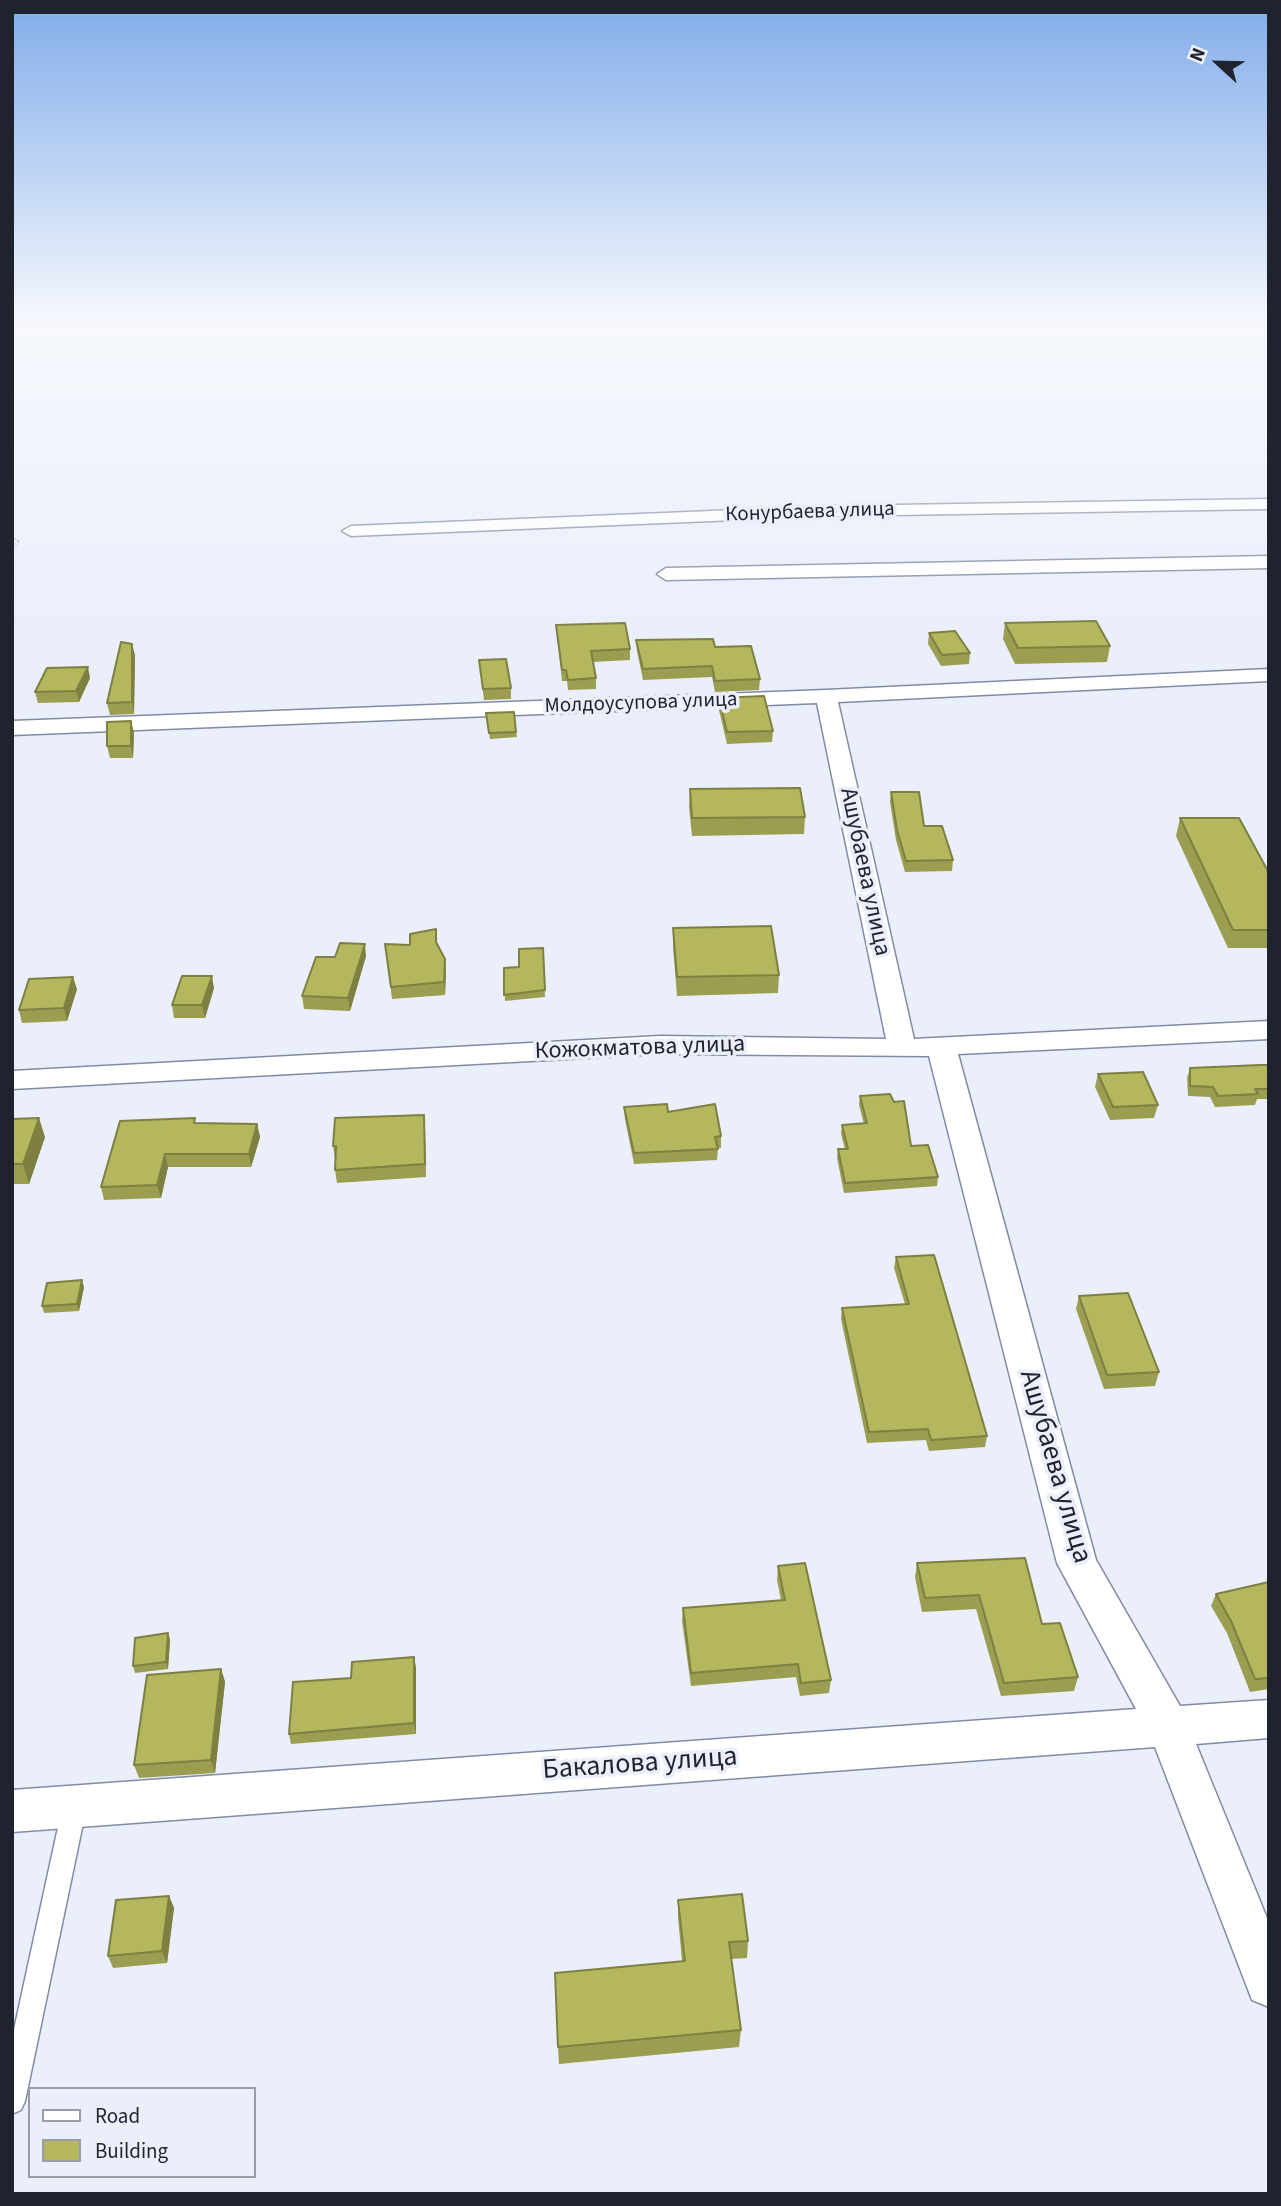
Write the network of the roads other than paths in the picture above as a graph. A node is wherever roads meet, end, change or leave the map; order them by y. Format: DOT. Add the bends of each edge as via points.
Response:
graph roads {
  1 [pos="1269,504"];
  2 [pos="351,531"];
  3 [pos="1269,562"];
  4 [pos="666,574"];
  5 [pos="1269,675"];
  6 [pos="826,696"];
  7 [pos="12,728"];
  8 [pos="1269,1030"];
  9 [pos="941,1046"];
  10 [pos="902,1048"];
  11 [pos="12,1080"];
  12 [pos="1269,1719"];
  13 [pos="1168,1726"];
  14 [pos="75,1806"];
  15 [pos="12,1811"];
  16 [pos="1269,1983"];
  17 [pos="12,2101"];
  1 -- 2 [label="street, Конурбаева улица" via="832,511"];
  3 -- 4 [label="street"];
  5 -- 6 [label="street, Молдоусупова улица"];
  6 -- 7 [label="street, Молдоусупова улица"];
  6 -- 10 [label="street, Ашубаева улица"];
  8 -- 9 [label="street, Кожокматова улица"];
  9 -- 10 [label="street, Кожокматова улица"];
  9 -- 13 [label="street, Ашубаева улица" via="1077,1563"];
  10 -- 11 [label="street, Кожокматова улица" via="660,1045"];
  12 -- 13 [label="street, Бакалова улица"];
  13 -- 14 [label="street, Бакалова улица"];
  13 -- 16 [label="street, Ашубаева улица"];
  14 -- 15 [label="street, Бакалова улица"];
  14 -- 17 [label="lane"];
}
